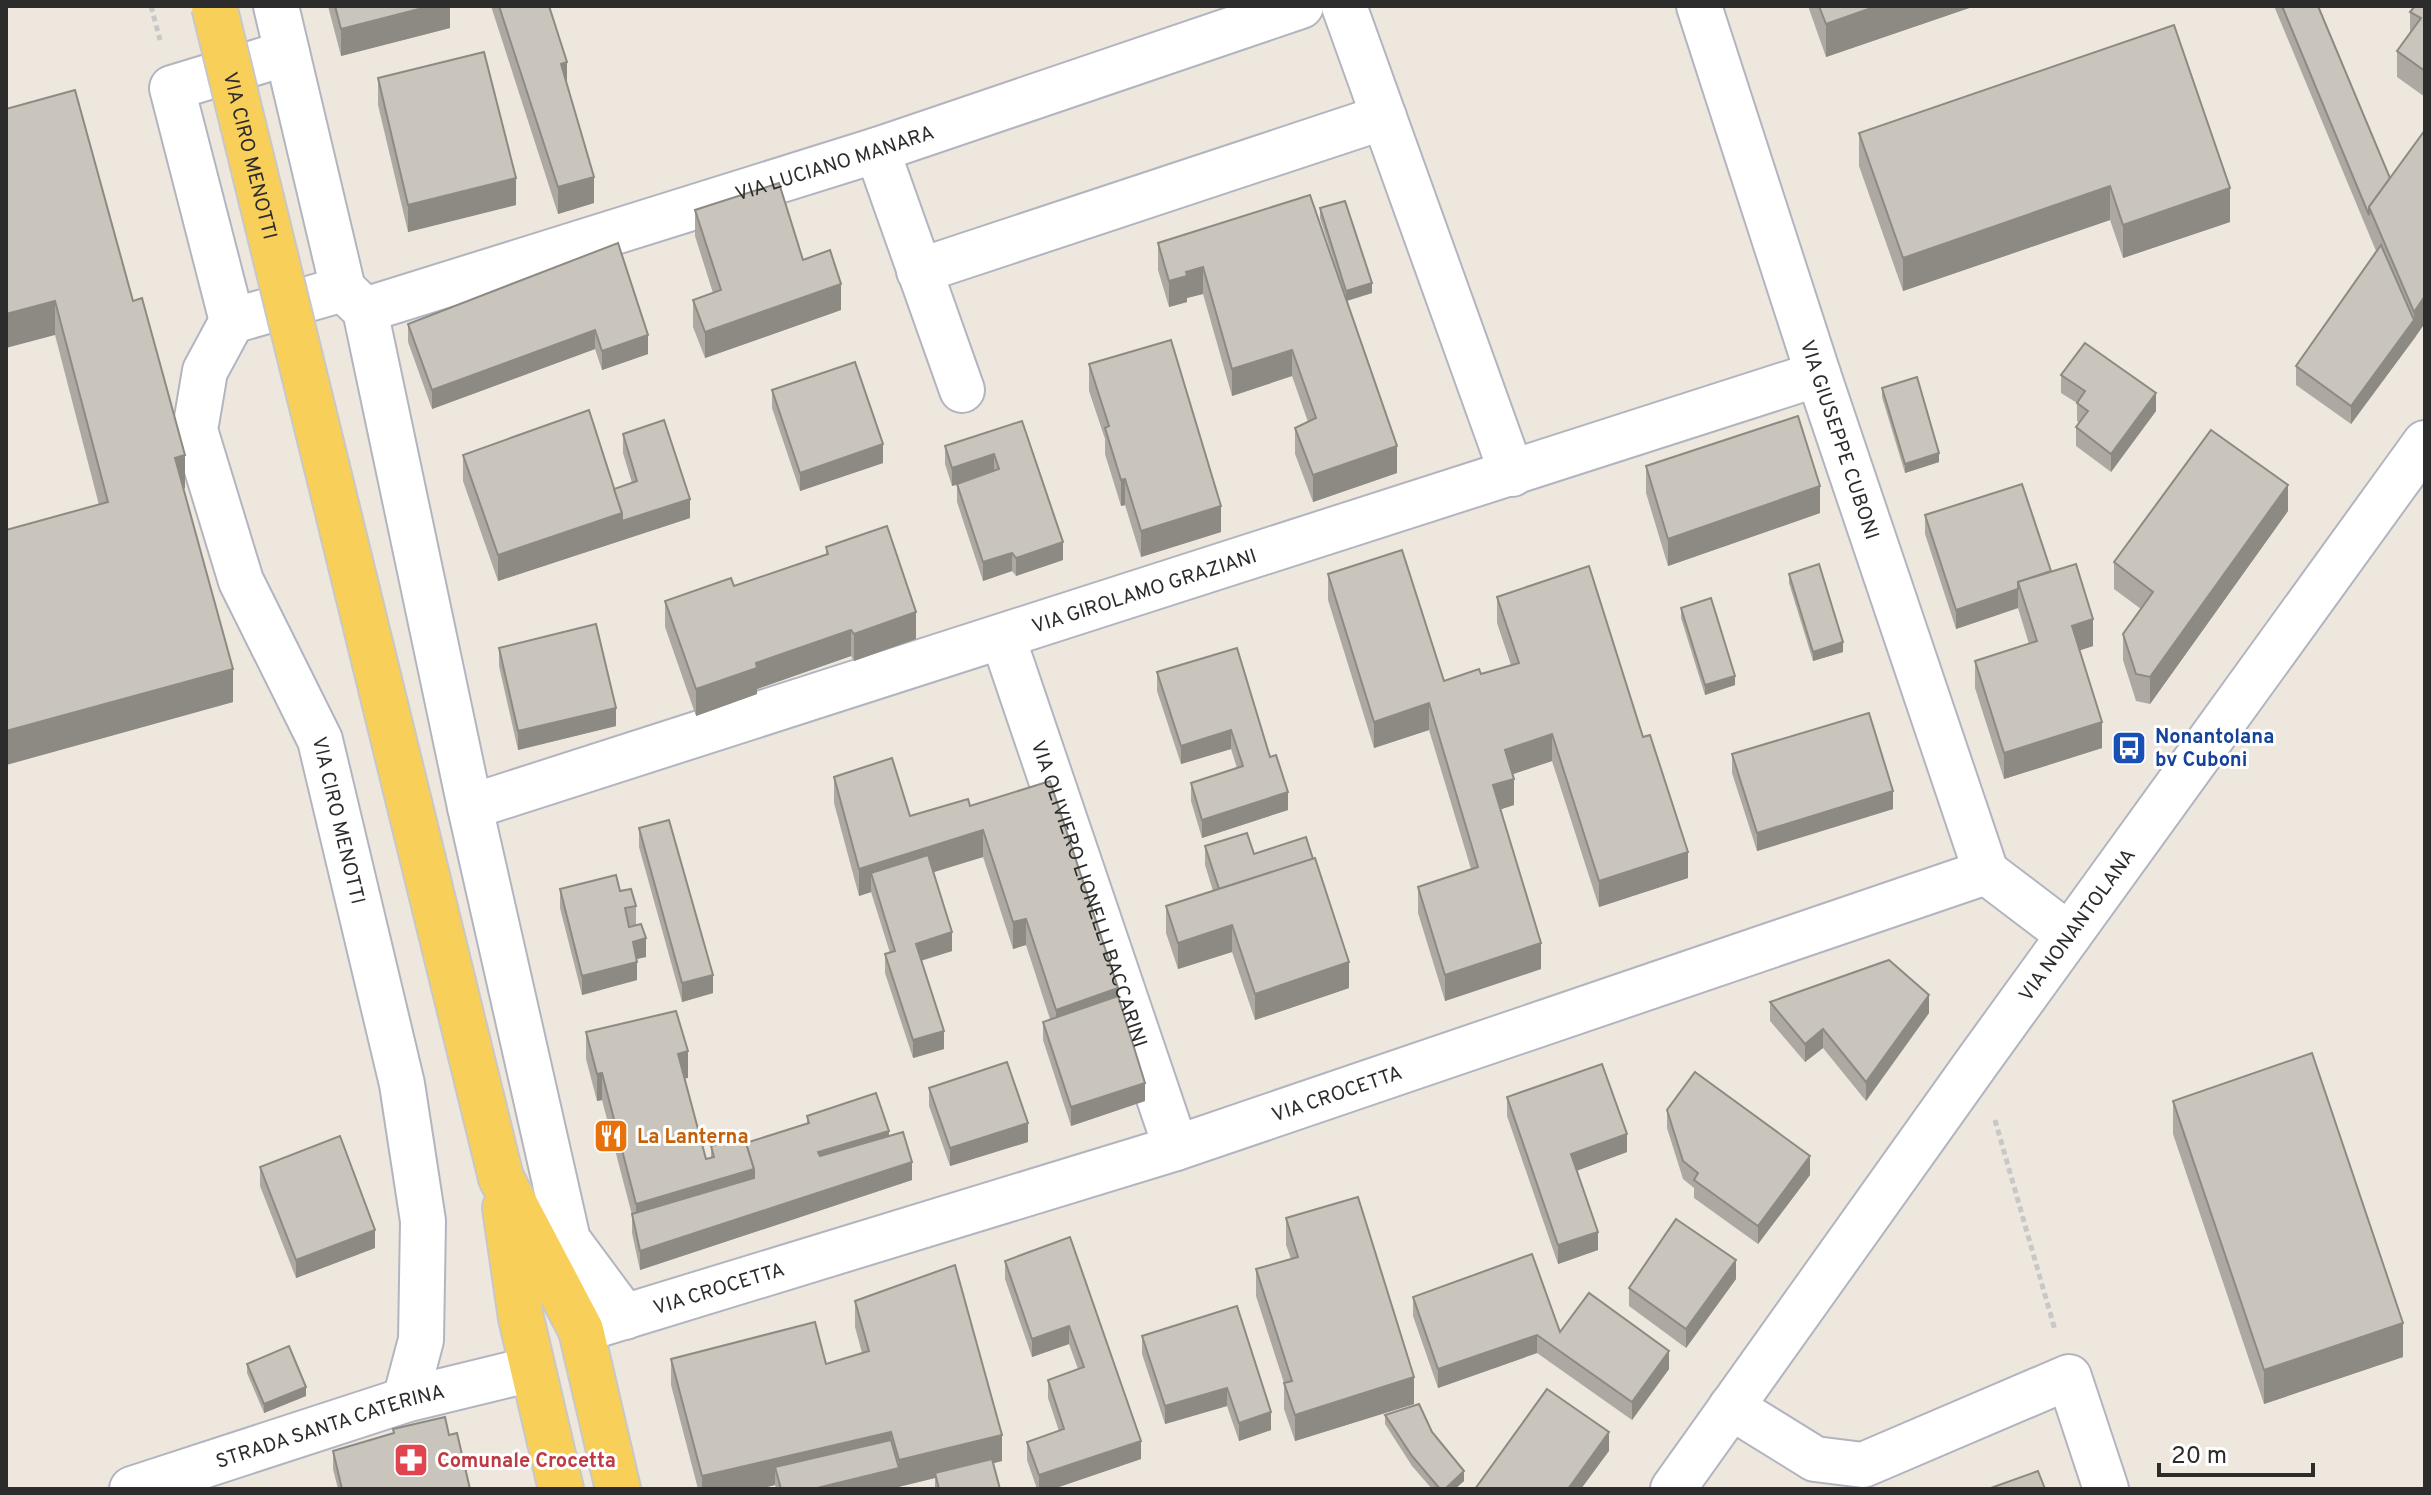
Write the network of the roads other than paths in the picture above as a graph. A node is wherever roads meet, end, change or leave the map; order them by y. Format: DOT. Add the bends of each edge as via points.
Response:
graph roads {
  1 [pos="214,6"];
  2 [pos="276,6"];
  3 [pos="1301,6"];
  4 [pos="1344,6"];
  5 [pos="1699,6"];
  6 [pos="287,53"];
  7 [pos="1384,117"];
  8 [pos="877,150"];
  9 [pos="919,271"];
  10 [pos="354,299"];
  11 [pos="232,321"];
  12 [pos="1818,374"];
  13 [pos="962,390"];
  14 [pos="2425,443"];
  15 [pos="1512,474"];
  16 [pos="1003,638"];
  17 [pos="470,807"];
  18 [pos="1986,872"];
  19 [pos="2069,935"];
  20 [pos="1176,1148"];
  21 [pos="501,1178"];
  22 [pos="625,1317"];
  23 [pos="581,1330"];
  24 [pos="532,1369"];
  25 [pos="405,1400"];
  26 [pos="1731,1407"];
  27 [pos="132,1489"];
  28 [pos="561,1489"];
  29 [pos="618,1489"];
  30 [pos="1673,1489"];
  31 [pos="2106,1489"];
  1 -- 21 [label="main road, VIA CIRO MENOTTI, bridge"];
  2 -- 6 [label="street"];
  3 -- 8 [label="street, VIA LUCIANO MANARA"];
  4 -- 7 [label="street"];
  5 -- 12 [label="street, VIA GIUSEPPE CUBONI"];
  6 -- 10 [label="street"];
  6 -- 11 [label="street" via="172,88"];
  7 -- 9 [label="street"];
  7 -- 15 [label="street"];
  8 -- 9 [label="street"];
  8 -- 10 [label="street, VIA LUCIANO MANARA"];
  9 -- 13 [label="street"];
  10 -- 11 [label="street"];
  10 -- 17 [label="street"];
  11 -- 25 [label="street, VIA CIRO MENOTTI" via="205,371 195,430 241,581 320,740 402,1084 423,1221 421,1340"];
  12 -- 15 [label="street, VIA GIROLAMO GRAZIANI"];
  12 -- 18 [label="street, VIA GIUSEPPE CUBONI"];
  14 -- 19 [label="street, VIA NONANTOLANA"];
  15 -- 16 [label="street, VIA GIROLAMO GRAZIANI"];
  16 -- 17 [label="street, VIA GIROLAMO GRAZIANI"];
  16 -- 20 [label="street, VIA OLIVIERO LIONELLI BACCARINI"];
  17 -- 22 [label="street" via="568,1240"];
  18 -- 19 [label="street"];
  18 -- 20 [label="street, VIA CROCETTA"];
  19 -- 26 [label="street, VIA NONANTOLANA"];
  20 -- 22 [label="street, VIA CROCETTA"];
  21 -- 23 [label="main road, VIA CIRO MENOTTI"];
  21 -- 24 [label="main road, VIA CIRO MENOTTI"];
  22 -- 23 [label="street, VIA CROCETTA"];
  23 -- 29 [label="main road, VIA CIRO MENOTTI"];
  24 -- 25 [label="street, STRADA SANTA CATERINA"];
  24 -- 28 [label="main road, VIA CIRO MENOTTI"];
  25 -- 27 [label="street, STRADA SANTA CATERINA"];
  26 -- 30 [label="street, VIA NONANTOLANA"];
  26 -- 31 [label="street" via="1815,1459 1863,1465 2069,1377"];
}
